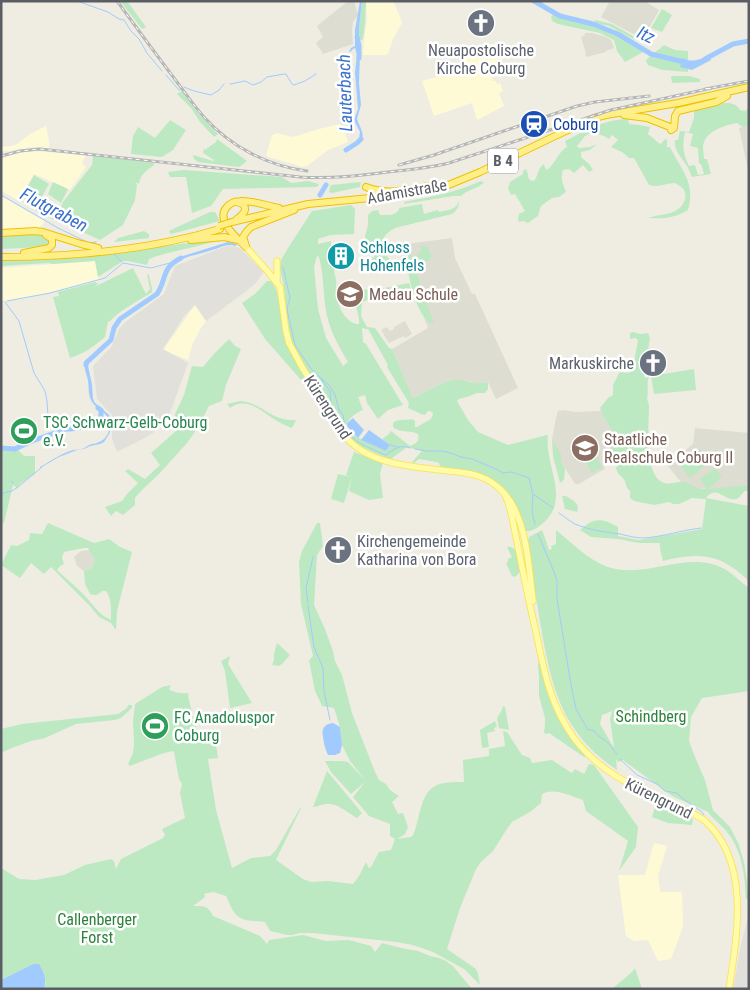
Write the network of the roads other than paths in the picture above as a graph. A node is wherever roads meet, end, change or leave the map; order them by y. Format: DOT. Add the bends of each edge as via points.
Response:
graph roads {
  1 [pos="749,87"];
  2 [pos="749,91"];
  3 [pos="727,96"];
  4 [pos="664,107"];
  5 [pos="624,115"];
  6 [pos="460,181"];
  7 [pos="366,187"];
  8 [pos="234,202"];
  9 [pos="337,203"];
  10 [pos="285,208"];
  11 [pos="294,210"];
  12 [pos="256,220"];
  13 [pos="233,223"];
  14 [pos="219,227"];
  15 [pos="27,231"];
  16 [pos="2,233"];
  17 [pos="243,243"];
  18 [pos="160,244"];
  19 [pos="98,248"];
  20 [pos="24,253"];
  21 [pos="1,255"];
  22 [pos="277,261"];
  23 [pos="277,283"];
  24 [pos="729,989"];
  1 -- 4 [label="highway, B 4"];
  2 -- 3 [label="highway, B 4"];
  3 -- 4 [label="highway, B 4"];
  3 -- 5 [label="highway, B 4" via="716,102 678,111 674,128 639,116"];
  4 -- 5 [label="highway, Adamistraße / B 4"];
  4 -- 6 [label="highway, Adamistraße / B 4" via="616,112 594,118"];
  5 -- 9 [label="highway, Adamistraße / B 4" via="593,123 447,189 402,199"];
  6 -- 7 [label="highway" via="391,192"];
  6 -- 9 [label="highway, Adamistraße / B 4" via="413,194"];
  8 -- 10 [label="highway"];
  8 -- 13 [label="highway" via="242,204 245,211"];
  8 -- 17 [label="highway" via="225,209 224,218 229,229"];
  9 -- 10 [label="highway, Adamistraße / B 4"];
  9 -- 11 [label="highway, Adamistraße / B 4"];
  10 -- 12 [label="highway, Adamistraße / B 4"];
  11 -- 12 [label="highway"];
  11 -- 12 [label="highway, Adamistraße / B 4"];
  12 -- 13 [label="highway, B 4"];
  12 -- 17 [label="highway" via="245,233"];
  13 -- 14 [label="highway, B 4, bridge"];
  14 -- 18 [label="highway, B 4"];
  14 -- 19 [label="highway, B 4" via="159,240"];
  15 -- 16 [label="highway"];
  15 -- 19 [label="highway" via="43,232"];
  15 -- 20 [label="highway" via="48,235 52,242 47,249"];
  17 -- 18 [label="highway" via="224,237"];
  17 -- 23 [label="main road, Kürengrund"];
  18 -- 21 [label="highway, B 4" via="85,253"];
  19 -- 20 [label="highway, B 4"];
  20 -- 21 [label="highway, B 4"];
  22 -- 23 [label="main road"];
  23 -- 24 [label="main road, Kürengrund" via="292,350 353,446 392,463 482,477 495,485 514,508 523,536 536,636 545,675 565,726 584,751 602,766 620,779 704,820 721,836 732,853 742,891 740,928"];
}
